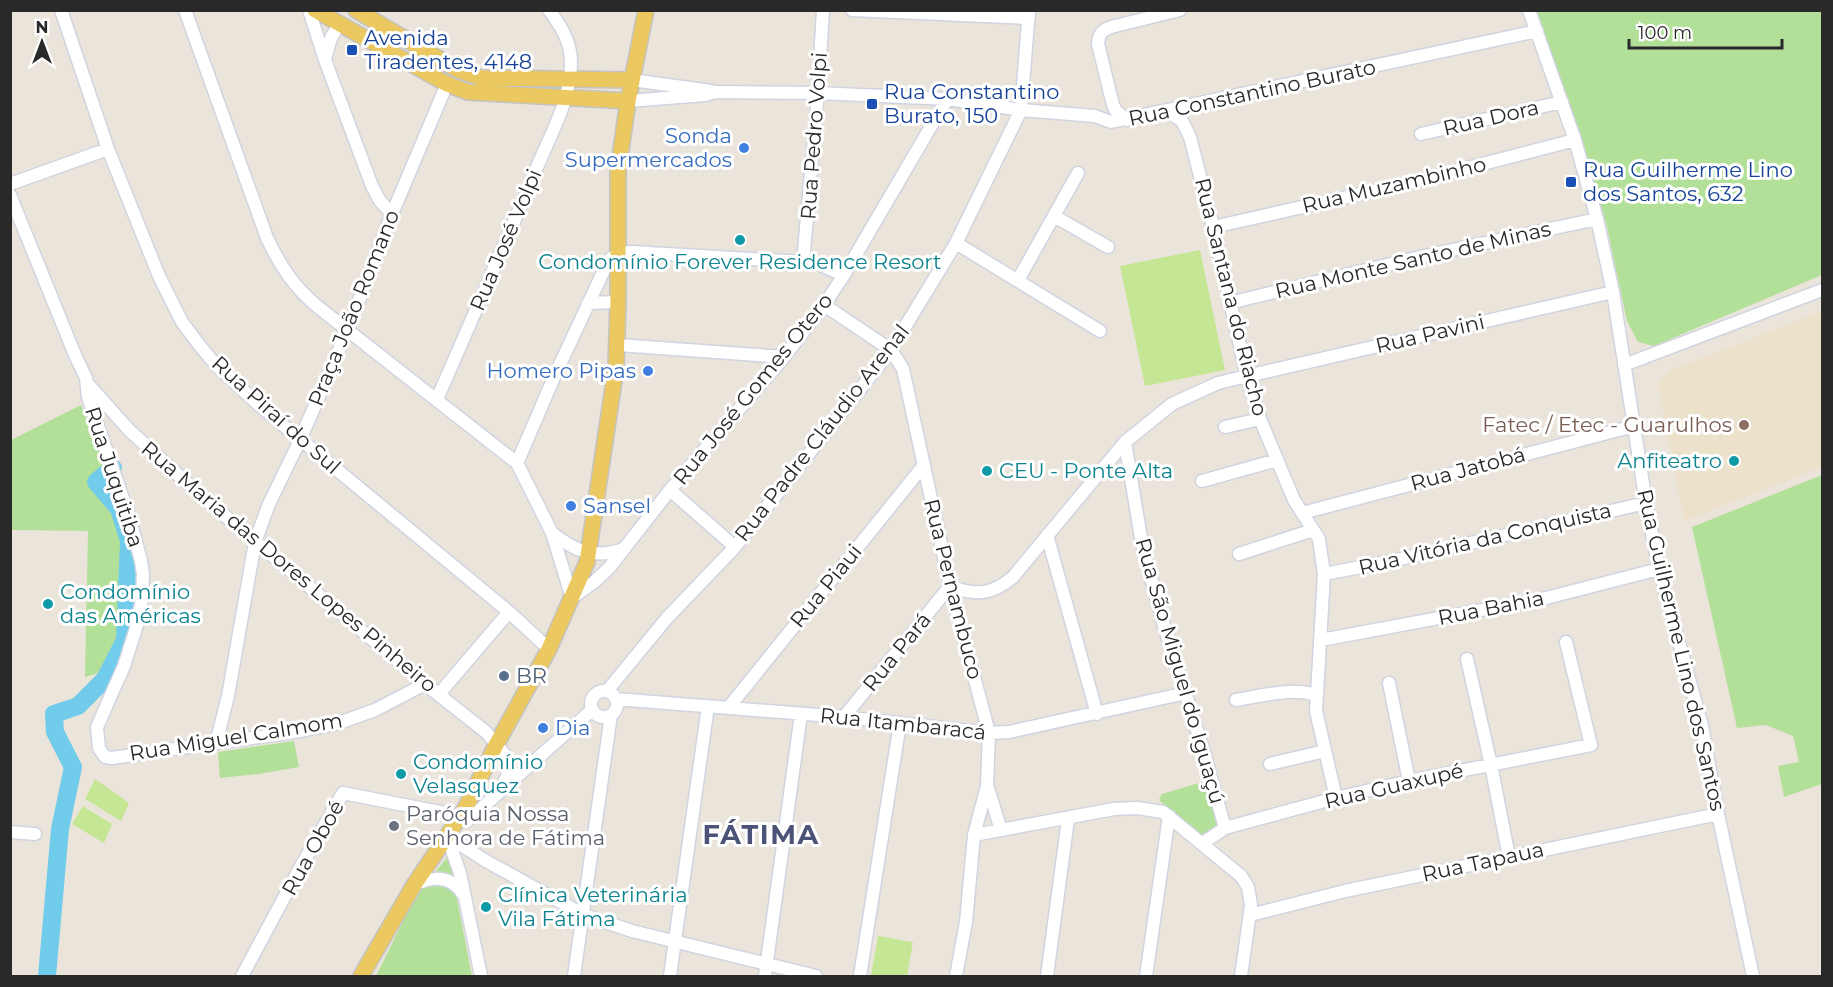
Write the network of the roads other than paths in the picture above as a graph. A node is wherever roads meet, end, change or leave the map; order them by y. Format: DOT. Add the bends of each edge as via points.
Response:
graph roads {
  1 [pos="61,10"];
  2 [pos="185,10"];
  3 [pos="309,10"];
  4 [pos="315,10"];
  5 [pos="356,10"];
  6 [pos="549,10"];
  7 [pos="646,10"];
  8 [pos="823,10"];
  9 [pos="852,10"];
  10 [pos="1180,10"];
  11 [pos="1529,10"];
  12 [pos="1029,14"];
  13 [pos="339,25"];
  14 [pos="1537,31"];
  15 [pos="325,60"];
  16 [pos="569,79"];
  17 [pos="632,80"];
  18 [pos="447,84"];
  19 [pos="1107,86"];
  20 [pos="715,92"];
  21 [pos="818,93"];
  22 [pos="565,98"];
  23 [pos="946,99"];
  24 [pos="628,101"];
  25 [pos="1562,102"];
  26 [pos="1201,104"];
  27 [pos="1022,110"];
  28 [pos="1167,111"];
  29 [pos="1095,116"];
  30 [pos="1127,120"];
  31 [pos="1420,134"];
  32 [pos="1191,137"];
  33 [pos="1575,140"];
  34 [pos="108,149"];
  35 [pos="1078,173"];
  36 [pos="10,183"];
  37 [pos="10,195"];
  38 [pos="392,214"];
  39 [pos="1054,216"];
  40 [pos="1597,219"];
  41 [pos="1213,227"];
  42 [pos="956,243"];
  43 [pos="1108,247"];
  44 [pos="618,253"];
  45 [pos="803,262"];
  46 [pos="844,275"];
  47 [pos="1018,280"];
  48 [pos="1822,290"];
  49 [pos="1613,292"];
  50 [pos="618,302"];
  51 [pos="588,303"];
  52 [pos="1229,303"];
  53 [pos="825,305"];
  54 [pos="348,329"];
  55 [pos="1100,331"];
  56 [pos="618,345"];
  57 [pos="891,350"];
  58 [pos="784,357"];
  59 [pos="1624,365"];
  60 [pos="1247,376"];
  61 [pos="87,383"];
  62 [pos="437,399"];
  63 [pos="1260,419"];
  64 [pos="1634,426"];
  65 [pos="1225,428"];
  66 [pos="300,440"];
  67 [pos="1125,442"];
  68 [pos="1277,460"];
  69 [pos="518,463"];
  70 [pos="924,465"];
  71 [pos="1202,481"];
  72 [pos="670,490"];
  73 [pos="1646,503"];
  74 [pos="1302,513"];
  75 [pos="1313,530"];
  76 [pos="552,533"];
  77 [pos="1047,535"];
  78 [pos="255,542"];
  79 [pos="735,547"];
  80 [pos="625,548"];
  81 [pos="590,552"];
  82 [pos="1239,554"];
  83 [pos="1659,569"];
  84 [pos="1324,574"];
  85 [pos="950,586"];
  86 [pos="572,598"];
  87 [pos="509,612"];
  88 [pos="1321,640"];
  89 [pos="1566,642"];
  90 [pos="549,649"];
  91 [pos="1467,659"];
  92 [pos="1389,683"];
  93 [pos="425,684"];
  94 [pos="1186,693"];
  95 [pos="440,694"];
  96 [pos="611,695"];
  97 [pos="1316,695"];
  98 [pos="1236,700"];
  99 [pos="708,706"];
  100 [pos="729,707"];
  101 [pos="592,710"];
  102 [pos="801,714"];
  103 [pos="1097,714"];
  104 [pos="611,715"];
  105 [pos="844,717"];
  106 [pos="900,723"];
  107 [pos="989,733"];
  108 [pos="216,743"];
  109 [pos="496,745"];
  110 [pos="1325,752"];
  111 [pos="111,758"];
  112 [pos="1270,765"];
  113 [pos="1491,765"];
  114 [pos="1409,781"];
  115 [pos="987,785"];
  116 [pos="501,790"];
  117 [pos="1336,798"];
  118 [pos="1718,814"];
  119 [pos="1169,816"];
  120 [pos="1068,819"];
  121 [pos="458,820"];
  122 [pos="1225,828"];
  123 [pos="1002,830"];
  124 [pos="10,832"];
  125 [pos="35,834"];
  126 [pos="974,835"];
  127 [pos="447,836"];
  128 [pos="1203,843"];
  129 [pos="1509,856"];
  130 [pos="486,861"];
  131 [pos="460,873"];
  132 [pos="414,885"];
  133 [pos="464,896"];
  134 [pos="584,915"];
  135 [pos="1250,915"];
  136 [pos="675,942"];
  137 [pos="767,963"];
  138 [pos="242,976"];
  139 [pos="361,976"];
  140 [pos="481,976"];
  141 [pos="574,976"];
  142 [pos="670,976"];
  143 [pos="765,976"];
  144 [pos="816,976"];
  145 [pos="860,976"];
  146 [pos="956,976"];
  147 [pos="1047,976"];
  148 [pos="1146,976"];
  149 [pos="1241,976"];
  150 [pos="1753,976"];
  1 -- 34 [label="street, Rua Piraí do Sul"];
  2 -- 54 [label="street" via="278,261 304,295"];
  3 -- 15 [label="street"];
  4 -- 13 [label="main road"];
  5 -- 16 [label="main road" via="466,73 482,78"];
  6 -- 16 [label="street, Rua José Volpi" via="568,41"];
  7 -- 17 [label="main road"];
  8 -- 21 [label="street, Rua Pedro Volpi"];
  9 -- 12 [label="street"];
  10 -- 19 [label="street" via="1101,32 1098,44"];
  11 -- 14 [label="street, Rua Guilherme Lino dos Santos"];
  12 -- 27 [label="street, Rua Padre Cláudio Arenal"];
  13 -- 15 [label="street"];
  13 -- 18 [label="main road"];
  14 -- 25 [label="street, Rua Guilherme Lino dos Santos"];
  14 -- 26 [label="street, Rua Constantino Burato"];
  15 -- 38 [label="street" via="372,186"];
  16 -- 17 [label="main road"];
  16 -- 22 [label="street, Rua José Volpi"];
  17 -- 20 [label="street, Rua Constantino Burato"];
  17 -- 24 [label="main road"];
  18 -- 22 [label="main road" via="468,92"];
  18 -- 38 [label="street, Praça João Romano"];
  19 -- 29 [label="street" via="1104,110"];
  19 -- 30 [label="street" via="1116,111"];
  20 -- 21 [label="street, Rua Constantino Burato"];
  20 -- 24 [label="street, Rua Constantino Burato"];
  21 -- 23 [label="street, Rua Constantino Burato"];
  21 -- 45 [label="street, Rua Pedro Volpi"];
  22 -- 24 [label="main road"];
  22 -- 62 [label="street, Rua José Volpi"];
  23 -- 27 [label="street, Rua Constantino Burato"];
  23 -- 46 [label="street, Rua José Gomes Otero"];
  24 -- 44 [label="main road" via="616,191"];
  25 -- 31 [label="street, Rua Dora"];
  25 -- 33 [label="street, Rua Guilherme Lino dos Santos"];
  26 -- 28 [label="street, Rua Constantino Burato"];
  26 -- 32 [label="street, Rua Santana do Riacho" via="1191,120"];
  27 -- 29 [label="street, Rua Constantino Burato"];
  27 -- 42 [label="street, Rua Padre Cláudio Arenal"];
  28 -- 30 [label="street, Rua Constantino Burato"];
  28 -- 32 [label="street, Rua Santana do Riacho" via="1182,122"];
  29 -- 30 [label="street, Rua Constantino Burato" via="1111,122"];
  32 -- 41 [label="street, Rua Santana do Riacho"];
  33 -- 40 [label="street, Rua Guilherme Lino dos Santos"];
  33 -- 41 [label="street, Rua Muzambinho" via="1405,184"];
  34 -- 36 [label="street"];
  34 -- 66 [label="street, Rua Piraí do Sul" via="159,276 182,322 215,364"];
  35 -- 39 [label="street"];
  37 -- 61 [label="street, Rua Juquitiba"];
  38 -- 54 [label="street, Praça João Romano"];
  39 -- 43 [label="street"];
  39 -- 47 [label="street"];
  40 -- 49 [label="street, Rua Guilherme Lino dos Santos"];
  40 -- 52 [label="street, Rua Monte Santo de Minas"];
  41 -- 52 [label="street, Rua Santana do Riacho"];
  42 -- 47 [label="street"];
  42 -- 57 [label="street, Rua Padre Cláudio Arenal"];
  44 -- 45 [label="street"];
  44 -- 50 [label="main road"];
  44 -- 51 [label="street" via="610,259"];
  45 -- 46 [label="street"];
  46 -- 53 [label="street, Rua José Gomes Otero"];
  47 -- 55 [label="street"];
  48 -- 59 [label="street"];
  49 -- 59 [label="street, Rua Guilherme Lino dos Santos"];
  49 -- 60 [label="street, Rua Pavini"];
  50 -- 51 [label="street"];
  50 -- 56 [label="main road"];
  51 -- 69 [label="street"];
  52 -- 60 [label="street, Rua Santana do Riacho"];
  53 -- 57 [label="street"];
  53 -- 58 [label="street, Rua José Gomes Otero"];
  54 -- 62 [label="street"];
  54 -- 66 [label="street, Praça João Romano"];
  56 -- 58 [label="street"];
  56 -- 81 [label="main road"];
  57 -- 70 [label="street, Rua Pernambuco" via="903,369"];
  57 -- 79 [label="street, Rua Padre Cláudio Arenal"];
  58 -- 72 [label="street, Rua José Gomes Otero"];
  59 -- 64 [label="street, Rua Guilherme Lino dos Santos"];
  60 -- 63 [label="street, Rua Santana do Riacho"];
  60 -- 67 [label="street, Rua Pavini" via="1218,383 1172,404"];
  61 -- 78 [label="street, Rua Maria das Dores Lopes Pinheiro" via="129,430"];
  61 -- 111 [label="street, Rua Juquitiba" via="143,574 137,625 112,698 97,727 99,748 105,757"];
  62 -- 69 [label="street"];
  63 -- 65 [label="street"];
  63 -- 68 [label="street, Rua Santana do Riacho"];
  64 -- 73 [label="street, Rua Guilherme Lino dos Santos"];
  64 -- 74 [label="street, Rua Jatobá"];
  66 -- 78 [label="street, Praça João Romano"];
  66 -- 87 [label="street, Rua Piraí do Sul"];
  67 -- 77 [label="street, Rua Pavini"];
  67 -- 94 [label="street, Rua São Miguel do Iguaçú" via="1142,544"];
  68 -- 71 [label="street"];
  68 -- 74 [label="street, Rua Santana do Riacho"];
  69 -- 76 [label="street"];
  70 -- 85 [label="street, Rua Pernambuco"];
  70 -- 100 [label="street, Rua Piaui"];
  72 -- 79 [label="street"];
  72 -- 80 [label="street, Rua José Gomes Otero"];
  73 -- 83 [label="street, Rua Guilherme Lino dos Santos"];
  73 -- 84 [label="street, Rua Vitória da Conquista"];
  74 -- 75 [label="street, Rua Santana do Riacho"];
  75 -- 82 [label="street"];
  75 -- 84 [label="street, Rua Santana do Riacho" via="1319,539"];
  76 -- 81 [label="street" via="577,550"];
  76 -- 86 [label="street"];
  77 -- 85 [label="street, Rua Pavini" via="1002,586 972,592"];
  77 -- 103 [label="street"];
  78 -- 93 [label="street, Rua Maria das Dores Lopes Pinheiro"];
  78 -- 108 [label="street, Praça João Romano"];
  79 -- 96 [label="street, Rua Padre Cláudio Arenal" via="667,618"];
  80 -- 81 [label="street" via="607,555"];
  80 -- 86 [label="street, Rua José Gomes Otero" via="594,582"];
  81 -- 86 [label="main road"];
  83 -- 88 [label="street, Rua Bahia" via="1546,598"];
  83 -- 118 [label="street, Rua Guilherme Lino dos Santos" via="1702,726"];
  84 -- 88 [label="street, Rua Santana do Riacho"];
  85 -- 105 [label="street, Rua Pará"];
  85 -- 107 [label="street, Rua Pernambuco"];
  86 -- 90 [label="main road"];
  87 -- 90 [label="street, Rua Piraí do Sul"];
  87 -- 95 [label="street"];
  88 -- 97 [label="street, Rua Santana do Riacho"];
  89 -- 113 [label="street, Rua Guaxupé" via="1592,745"];
  90 -- 109 [label="main road"];
  91 -- 113 [label="street"];
  92 -- 114 [label="street"];
  93 -- 95 [label="street, Rua Maria das Dores Lopes Pinheiro"];
  93 -- 108 [label="street, Rua Miguel Calmom" via="375,710 339,723"];
  94 -- 103 [label="street, Rua Itambaracá"];
  94 -- 122 [label="street, Rua São Miguel do Iguaçú"];
  95 -- 109 [label="street, Rua Maria das Dores Lopes Pinheiro"];
  96 -- 99 [label="street, Rua Itambaracá"];
  96 -- 101 [label="street" via="595,694"];
  96 -- 104 [label="street" via="616,708"];
  97 -- 98 [label="street" via="1298,691"];
  97 -- 110 [label="street, Rua Santana do Riacho"];
  99 -- 100 [label="street, Rua Itambaracá"];
  99 -- 136 [label="street"];
  100 -- 102 [label="street, Rua Itambaracá"];
  101 -- 104 [label="street" via="602,717"];
  101 -- 116 [label="street"];
  102 -- 105 [label="street, Rua Itambaracá"];
  102 -- 137 [label="street"];
  103 -- 107 [label="street, Rua Itambaracá"];
  104 -- 134 [label="street"];
  105 -- 106 [label="street, Rua Itambaracá"];
  106 -- 107 [label="street, Rua Itambaracá"];
  106 -- 145 [label="street"];
  107 -- 115 [label="street, Rua Pernambuco"];
  108 -- 111 [label="street, Rua Miguel Calmom"];
  109 -- 116 [label="street" via="509,766"];
  109 -- 121 [label="main road"];
  110 -- 112 [label="street"];
  110 -- 117 [label="street, Rua Santana do Riacho"];
  113 -- 114 [label="street, Rua Guaxupé"];
  113 -- 129 [label="street"];
  114 -- 117 [label="street, Rua Guaxupé"];
  115 -- 123 [label="street, Rua Pernambuco"];
  115 -- 126 [label="street"];
  116 -- 121 [label="street" via="467,821"];
  117 -- 122 [label="street, Rua Guaxupé"];
  118 -- 129 [label="street, Rua Tapaua"];
  118 -- 150 [label="street, Rua Guilherme Lino dos Santos"];
  119 -- 120 [label="street" via="1137,808"];
  119 -- 128 [label="street"];
  119 -- 148 [label="street"];
  120 -- 123 [label="street"];
  120 -- 147 [label="street"];
  121 -- 127 [label="main road"];
  121 -- 138 [label="street, Rua Oboé" via="445,813 343,793"];
  122 -- 128 [label="street, Rua Guaxupé"];
  123 -- 126 [label="street"];
  124 -- 125 [label="street"];
  126 -- 146 [label="street" via="966,922"];
  127 -- 130 [label="street"];
  127 -- 131 [label="street"];
  127 -- 132 [label="main road"];
  128 -- 135 [label="street" via="1241,876 1248,887"];
  129 -- 135 [label="street, Rua Tapaua"];
  130 -- 131 [label="street" via="469,858"];
  130 -- 134 [label="street"];
  131 -- 133 [label="street"];
  132 -- 133 [label="street" via="444,879 457,885"];
  132 -- 139 [label="main road"];
  133 -- 140 [label="street"];
  134 -- 136 [label="street"];
  134 -- 141 [label="street"];
  135 -- 149 [label="street"];
  136 -- 137 [label="street"];
  136 -- 142 [label="street"];
  137 -- 143 [label="street"];
  137 -- 144 [label="street"];
}
